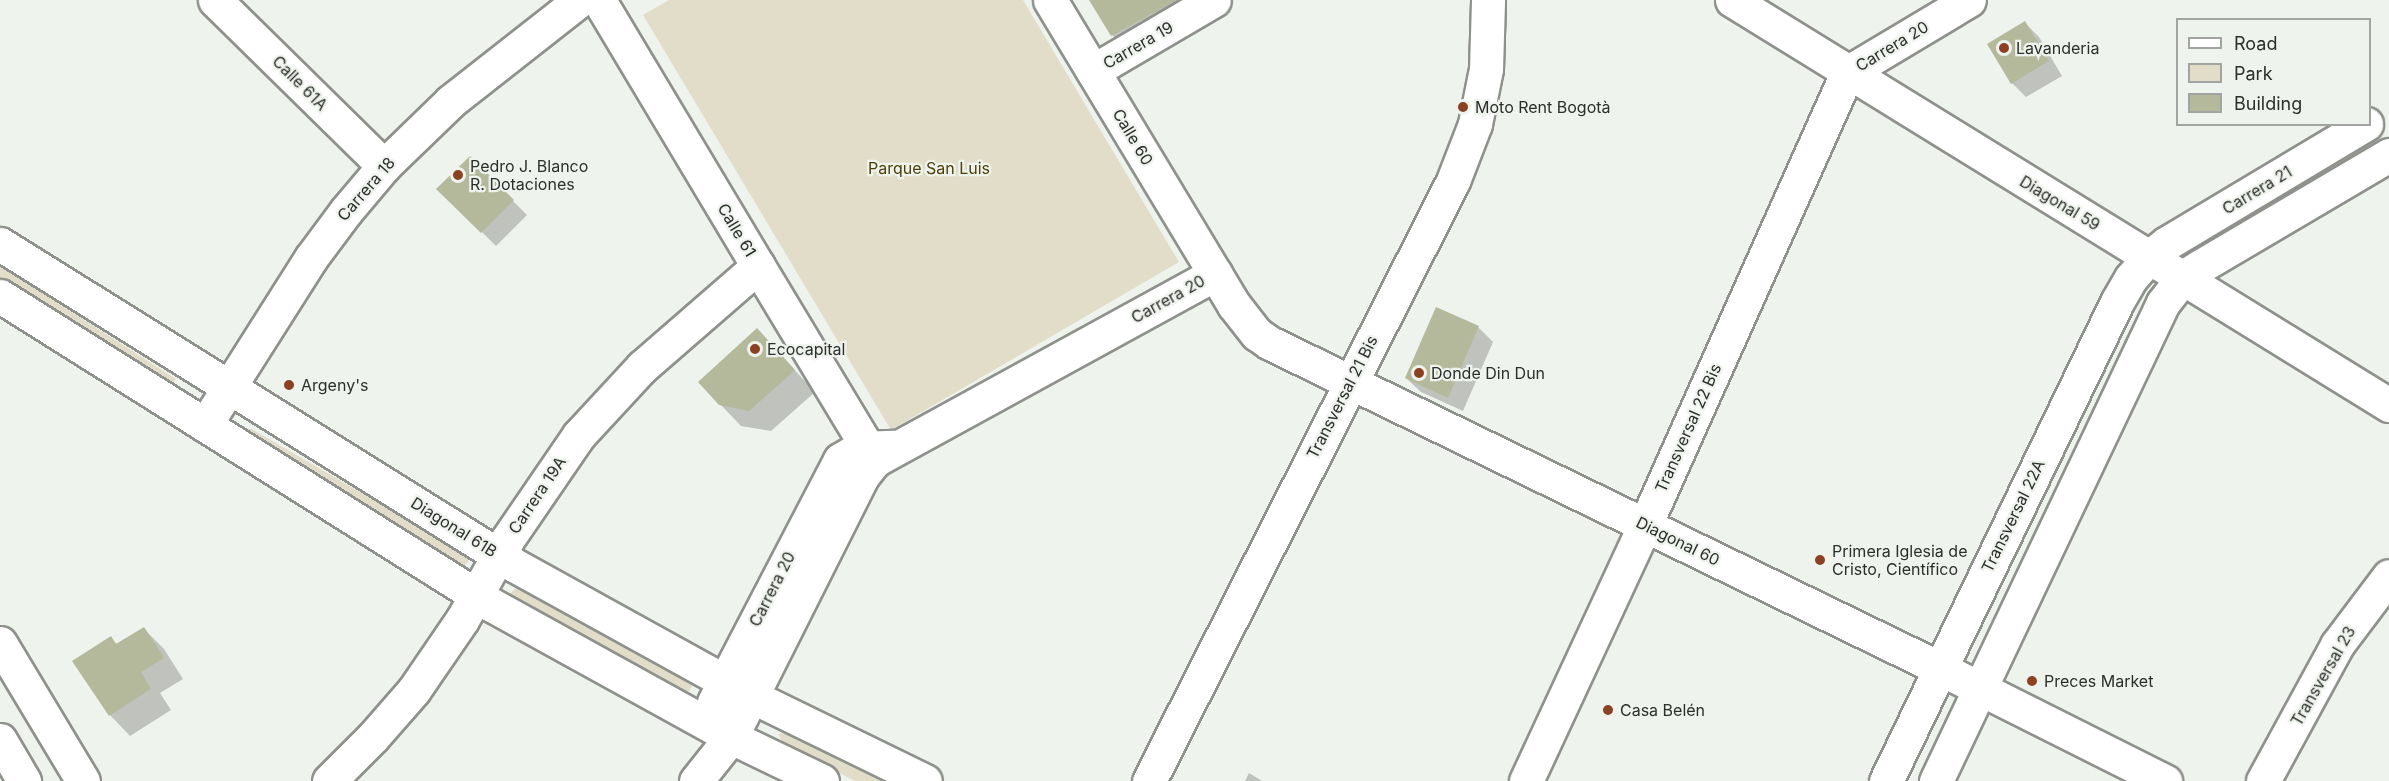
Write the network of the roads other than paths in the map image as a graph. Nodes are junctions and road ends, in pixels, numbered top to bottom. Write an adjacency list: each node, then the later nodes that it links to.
1 (215, 0): 15 (street, Calle 61A)
2 (580, 0): 15 (street, Carrera 18)
3 (599, 0): 18 (street, Calle 61)
4 (1050, 0): 9 (street, Calle 60)
5 (1214, 0): 9 (street, Carrera 19)
6 (1488, 0): 22 (street, Transversal 21 Bis)
7 (1732, 0): 10 (street, Diagonal 59)
8 (1969, 0): 10 (street, Carrera 20)
9 (1093, 71): 19 (street, Calle 60)
10 (1847, 73): 17 (street, Diagonal 59); 27 (street, Transversal 22 Bis)
11 (2389, 111): 12 (street, Carrera 21)
12 (2371, 121)
13 (2363, 126): 17 (street, Carrera 21)
14 (2389, 155): 20 (street)
15 (384, 166): 23 (street, Carrera 18)
16 (0, 244): 23 (street, Diagonal 61B)
17 (2149, 257): 20 (street, Diagonal 59); 32 (street, Transversal 22A)
18 (758, 266): 26 (street, Calle 61); 28 (street, Carrera 19A)
19 (1215, 274): 22 (street, Diagonal 60); 26 (street, Carrera 20)
20 (2183, 278): 24 (street, Diagonal 59); 34 (street)
21 (0, 296): 25 (street)
22 (1349, 382): 27 (street, Diagonal 60); 44 (street, Transversal 21 Bis)
23 (230, 387): 25 (street, Carrera 18); 28 (street, Diagonal 61B)
24 (2389, 405)
25 (205, 425): 30 (street)
26 (881, 452): 33 (street, Carrera 20); 35 (street, Carrera 20)
27 (1645, 525): 32 (street, Diagonal 60); 45 (street, Transversal 22 Bis)
28 (499, 555): 30 (street, Carrera 19A); 33 (street, Diagonal 61B)
29 (2389, 576): 49 (street, Transversal 23)
30 (476, 596): 36 (street); 40 (street, Carrera 19A)
31 (0, 643): 39 (street)
32 (1939, 668): 34 (street, Diagonal 60); 46 (street, Transversal 22A)
33 (725, 681): 35 (street, Diagonal 61B); 36 (street, Carrera 20)
34 (1981, 688): 47 (street); 48 (street, Diagonal 60)
35 (753, 697): 36 (street, Carrera 20); 43 (street, Diagonal 61B)
36 (718, 729): 41 (street, Carrera 20); 42 (street)
37 (0, 740): 38 (street)
38 (14, 777)
39 (83, 781)
40 (329, 781)
41 (695, 781)
42 (822, 781)
43 (925, 781)
44 (1149, 781)
45 (1526, 781)
46 (1886, 781)
47 (1936, 781)
48 (2165, 781)
49 (2263, 781)

